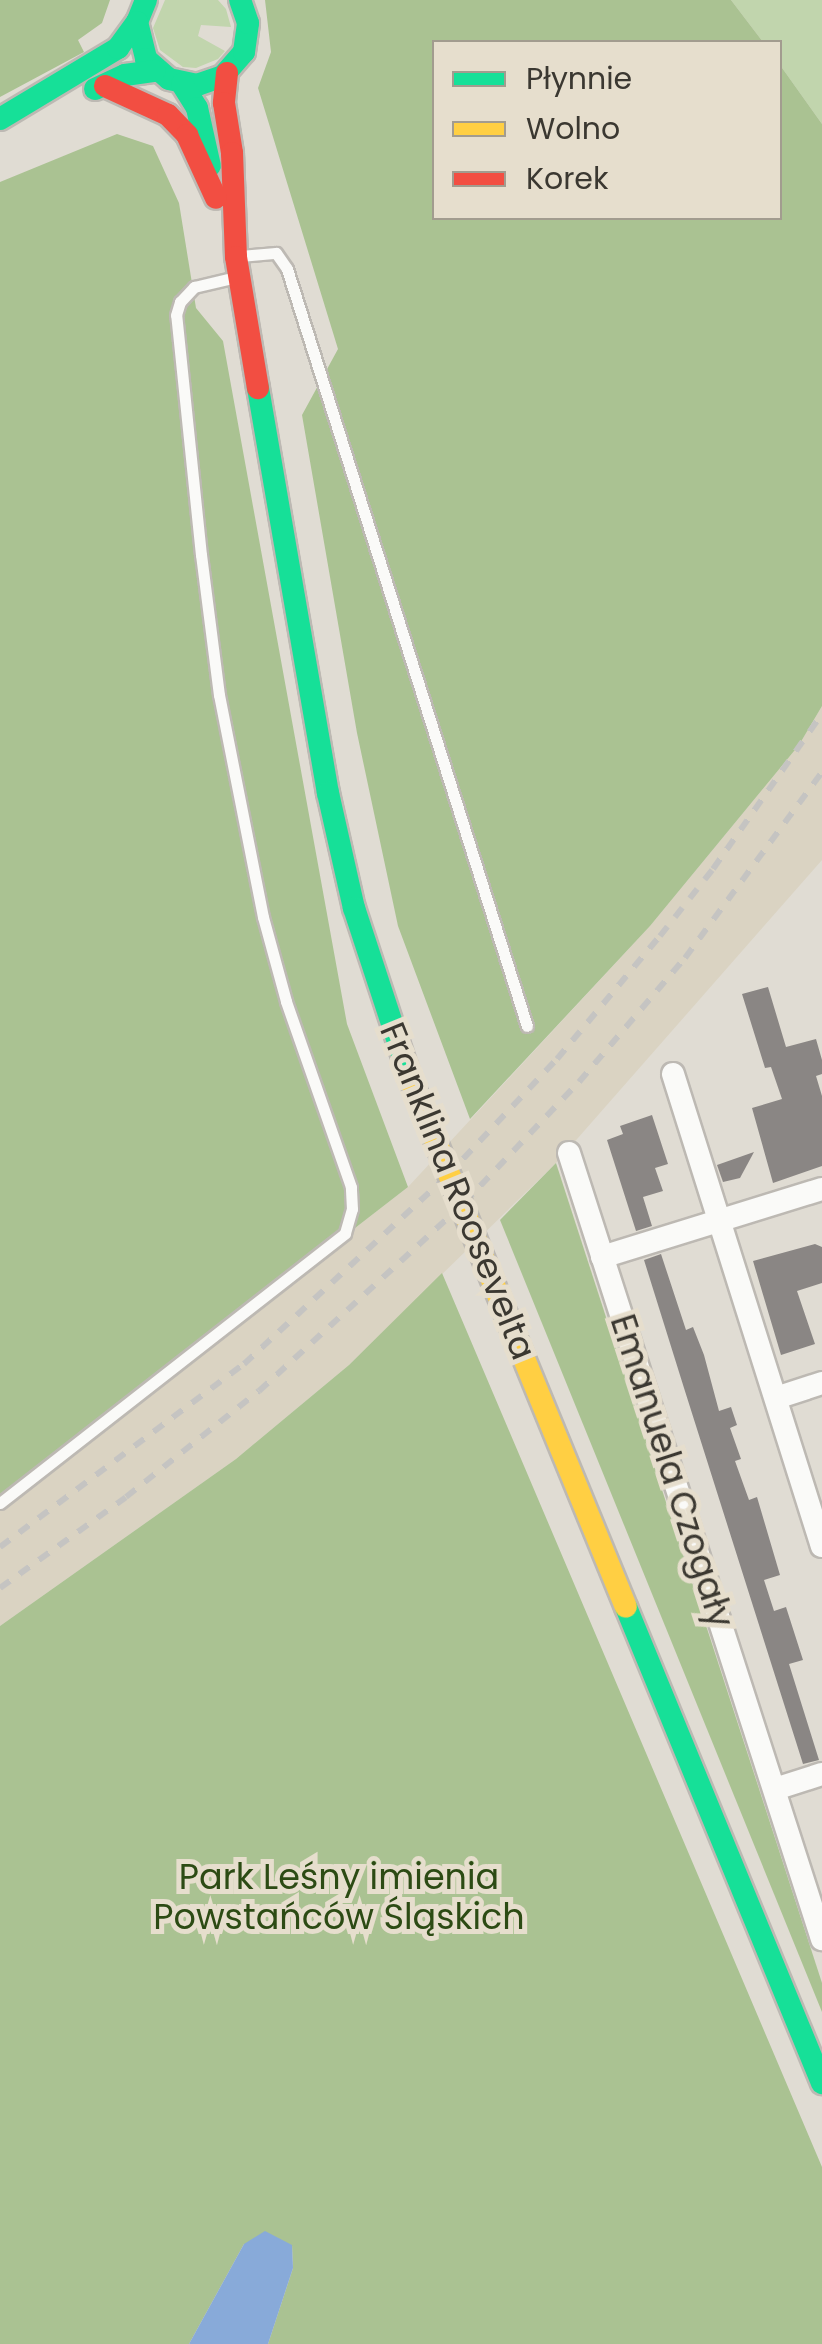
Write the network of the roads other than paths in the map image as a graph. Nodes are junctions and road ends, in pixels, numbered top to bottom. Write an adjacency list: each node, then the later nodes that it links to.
1 (240, 0): 4 (street)
2 (141, 11): 3 (street); 7 (street)
3 (155, 71): 5 (street); 6 (street)
4 (227, 73): 5 (street); 10 (street, Franklina Roosevelta)
5 (182, 84): 9 (street, Franklina Roosevelta)
6 (105, 86): 7 (street); 9 (street)
7 (28, 106): 8 (street)
8 (0, 119)
9 (216, 198): 10 (street, Franklina Roosevelta)
10 (237, 266): 11 (lane); 19 (lane); 24 (street, Franklina Roosevelta, bridge)
11 (527, 1026)
12 (674, 1074): 15 (street)
13 (569, 1153): 16 (street, Emanuela Czogały)
14 (822, 1190): 15 (street)
15 (720, 1222): 16 (street); 18 (street)
16 (602, 1257): 22 (street, Emanuela Czogały)
17 (822, 1384): 18 (street)
18 (776, 1398): 20 (street)
19 (0, 1503)
20 (822, 1546)
21 (822, 1774): 22 (street)
22 (775, 1789): 23 (street, Emanuela Czogały)
23 (822, 1939)
24 (822, 2083)

